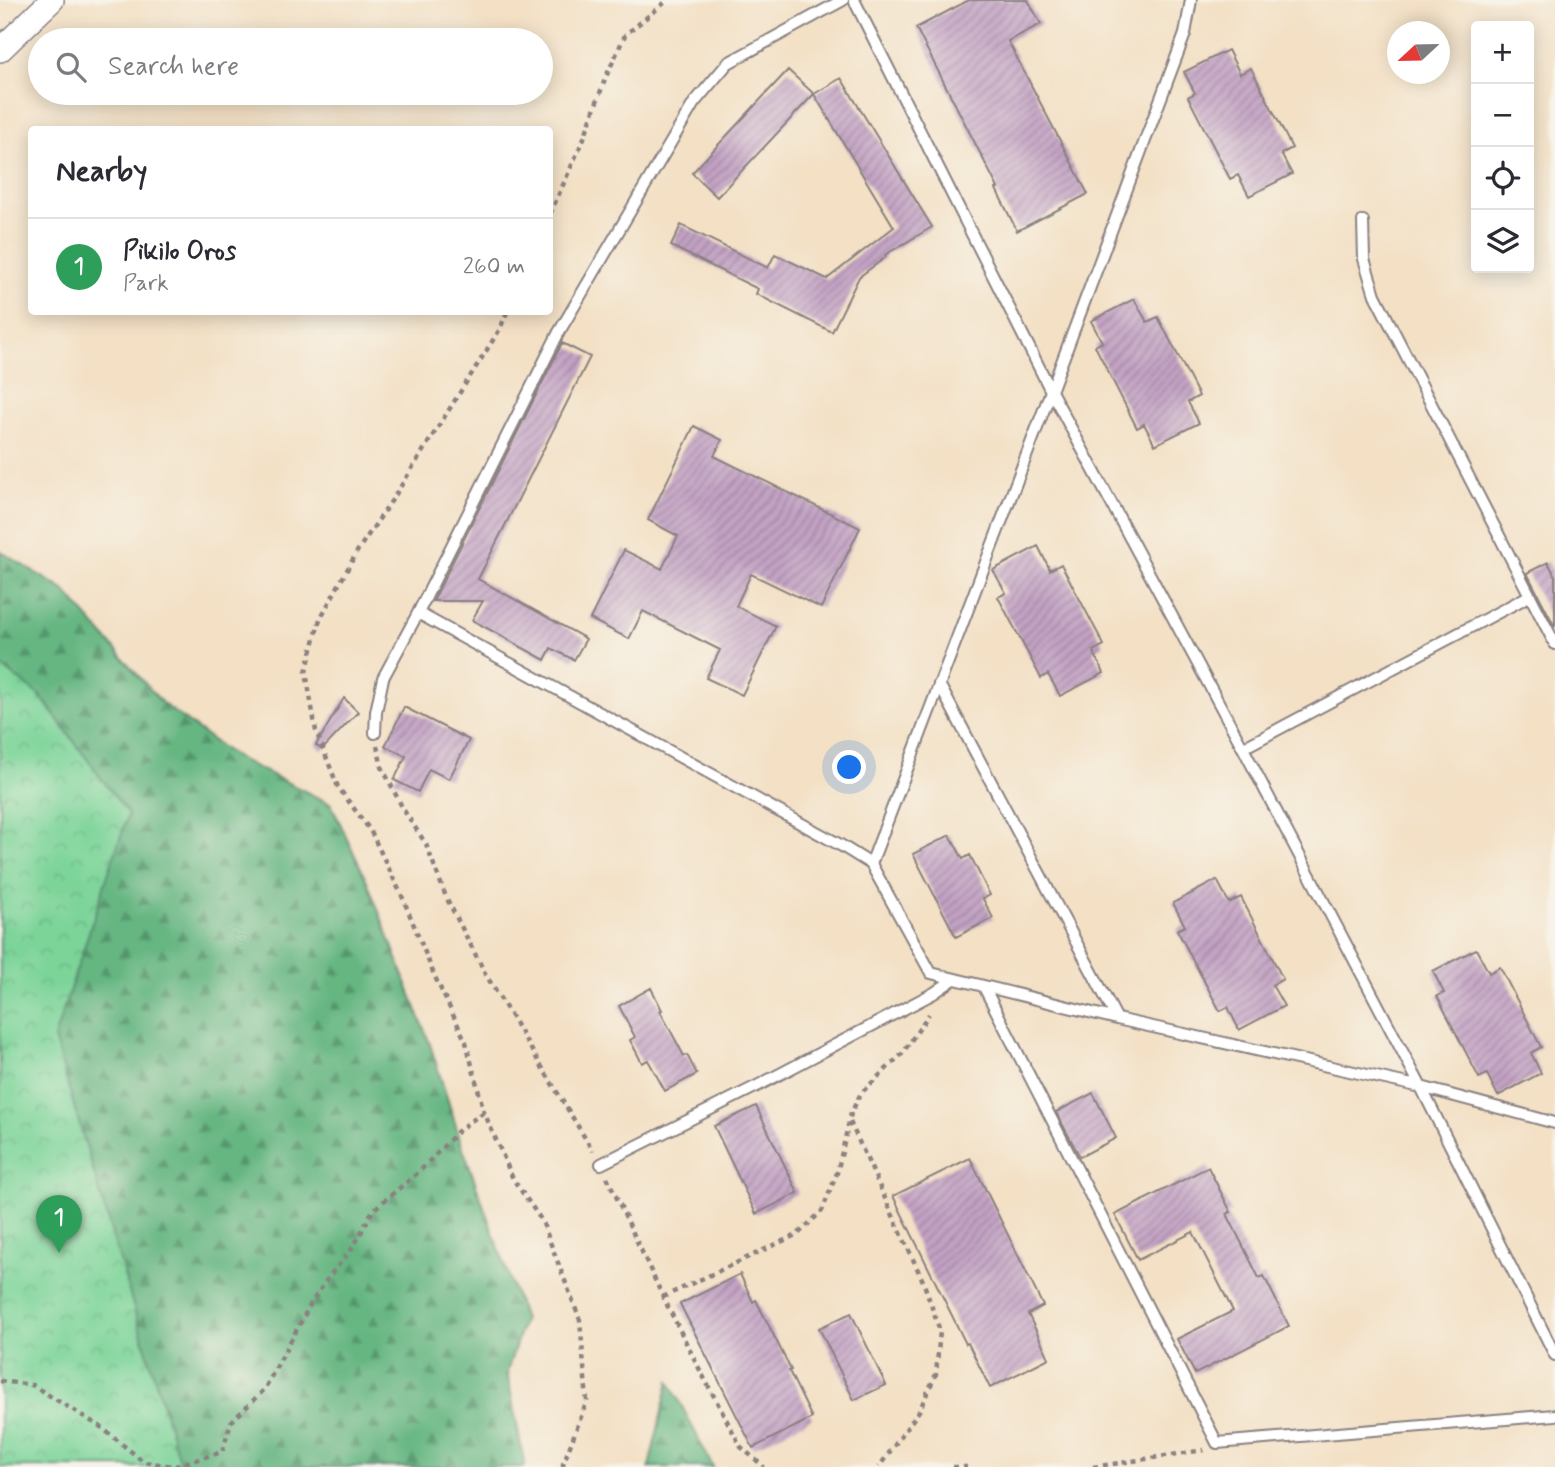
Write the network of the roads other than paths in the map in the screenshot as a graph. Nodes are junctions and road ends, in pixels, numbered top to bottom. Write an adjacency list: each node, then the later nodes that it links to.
1 (52, 0): 5 (street)
2 (843, 0): 9 (lane)
3 (853, 0): 7 (lane)
4 (1191, 0): 7 (lane)
5 (0, 50)
6 (1363, 221): 8 (lane)
7 (1051, 391): 11 (lane); 13 (lane)
8 (1529, 596): 10 (lane); 13 (lane)
9 (418, 613): 12 (lane); 14 (lane)
10 (1555, 644)
11 (939, 684): 14 (lane); 17 (lane)
12 (375, 733)
13 (1242, 748): 18 (lane)
14 (871, 864): 15 (lane)
15 (954, 979): 16 (lane); 20 (lane)
16 (984, 987): 17 (lane); 22 (lane)
17 (1117, 1019): 18 (lane)
18 (1421, 1087): 19 (lane); 21 (lane)
19 (1555, 1124)
20 (601, 1164)
21 (1555, 1355)
22 (1555, 1415)

